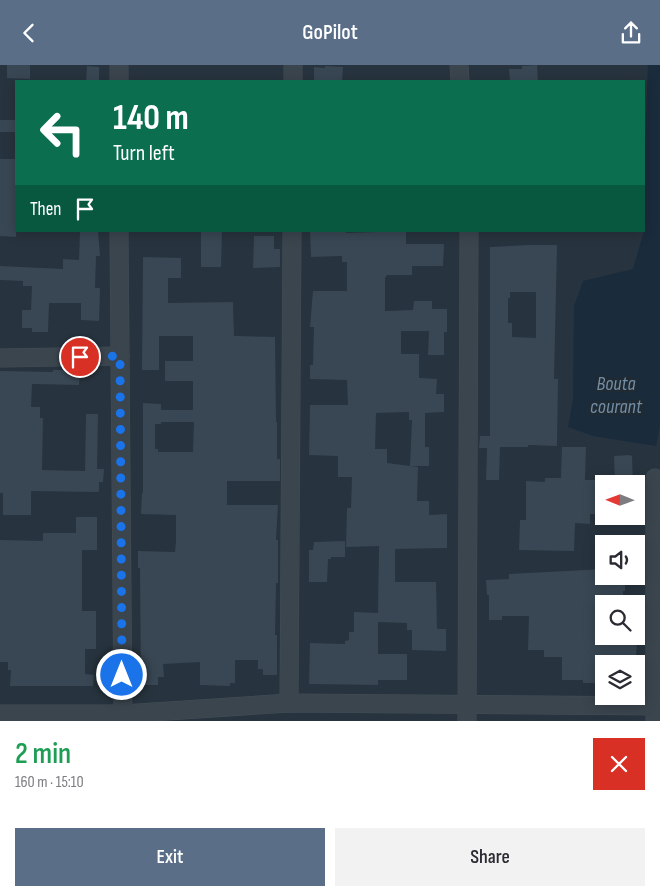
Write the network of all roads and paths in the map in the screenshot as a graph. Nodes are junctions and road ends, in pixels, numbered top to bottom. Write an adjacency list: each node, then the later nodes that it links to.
1 (118, 65): 4 (street)
2 (293, 65): 5 (street)
3 (459, 65): 6 (street)
4 (119, 80)
5 (292, 80)
6 (460, 80)
7 (119, 232): 10 (street)
8 (292, 232): 13 (street)
9 (469, 232): 15 (street)
10 (120, 356): 11 (street); 17 (street)
11 (0, 358)
12 (655, 477): 14 (street)
13 (289, 703): 15 (street); 17 (street)
14 (657, 711): 15 (street)
15 (467, 713)
16 (0, 714): 17 (street)
17 (123, 718)

